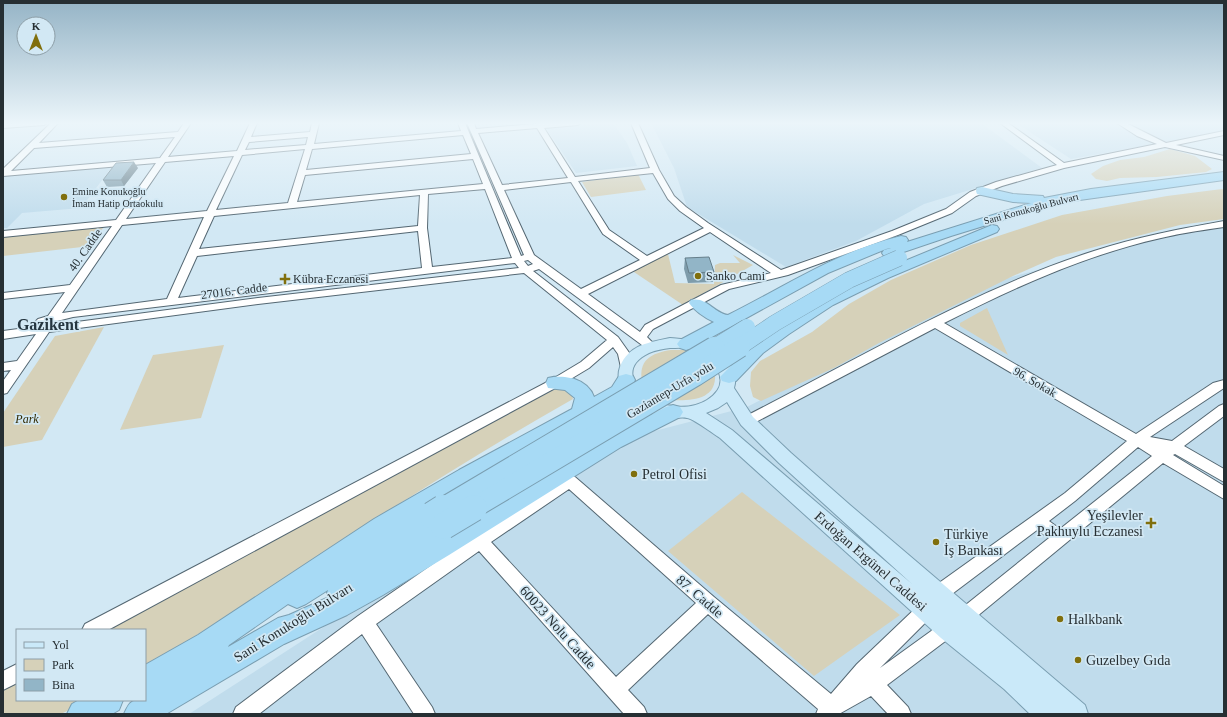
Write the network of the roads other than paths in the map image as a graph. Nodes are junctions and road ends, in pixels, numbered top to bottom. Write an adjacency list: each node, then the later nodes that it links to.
1 (21, 156): 17 (street)
2 (164, 156): 13 (street, 40. Cadde)
3 (195, 156): 13 (street)
4 (237, 156): 27 (street)
5 (306, 156): 16 (street)
6 (471, 156): 16 (street)
7 (476, 156): 21 (street)
8 (483, 156): 22 (street)
9 (558, 156): 19 (street)
10 (649, 156): 15 (street)
11 (1050, 156): 14 (street)
12 (1109, 156): 14 (street)
13 (162, 159): 17 (street); 29 (street, 40. Cadde)
14 (1063, 166): 24 (street)
15 (655, 170): 19 (street); 32 (street)
16 (301, 173): 26 (street)
17 (3, 174)
18 (1224, 176): 25 (highway, Sani Konukoğlu Bulvarı)
19 (573, 180): 22 (street); 38 (street)
20 (1224, 184): 28 (highway, Sani Konukoğlu Bulvarı)
21 (487, 186): 23 (street); 37 (street)
22 (500, 188): 36 (street)
23 (424, 192): 26 (street); 31 (street)
24 (978, 192): 25 (highway); 28 (highway); 42 (street)
25 (1065, 198): 28 (highway, Sani Konukoğlu Bulvarı)
26 (292, 206): 27 (street)
27 (210, 214): 29 (street); 34 (street)
28 (1004, 218): 35 (highway, Sani Konukoğlu Bulvarı); 48 (highway); 60 (highway)
29 (120, 222): 33 (street); 43 (street, 40. Cadde)
30 (1224, 224): 49 (street)
31 (422, 228): 34 (street); 41 (street)
32 (711, 228): 38 (street); 42 (street)
33 (3, 234)
34 (193, 253): 46 (street)
35 (894, 255): 71 (highway, Gaziantep-Urfa yolu, bridge)
36 (530, 257): 37 (street, 27016. Cadde); 39 (street)
37 (518, 260): 40 (street); 41 (street, 27016. Cadde)
38 (646, 260): 44 (street)
39 (540, 265): 40 (street, 27016. Cadde); 44 (street)
40 (526, 270): 50 (street, 27016. Cadde); 53 (street)
41 (427, 271): 46 (street, 27016. Cadde)
42 (780, 274): 47 (street)
43 (74, 288): 45 (street); 50 (street, 40. Cadde)
44 (580, 294): 55 (street)
45 (3, 296)
46 (171, 302): 50 (street, 27016. Cadde)
47 (692, 306): 48 (highway); 54 (highway); 55 (street)
48 (732, 320): 54 (highway)
49 (935, 323): 66 (street); 67 (street, 96. Sokak)
50 (48, 324): 51 (street, 27016. Cadde); 52 (street, 27016. Cadde); 56 (street, 40. Cadde)
51 (3, 326)
52 (3, 335)
53 (614, 340): 58 (street); 59 (street)
54 (692, 340): 55 (main road); 60 (main road)
55 (646, 342): 58 (main road)
56 (21, 364): 57 (street); 62 (street, 40. Cadde)
57 (3, 366)
58 (626, 374): 64 (main road); 65 (highway)
59 (555, 383): 65 (highway); 79 (street)
60 (728, 383): 64 (main road); 66 (main road)
61 (1224, 384): 67 (street)
62 (3, 390)
63 (1224, 408): 68 (street)
64 (682, 412): 76 (main road, Erdoğan Ergünel Caddesi); 80 (highway)
65 (579, 415): 81 (highway)
66 (747, 421): 76 (main road)
67 (1136, 440): 68 (street, 96. Sokak); 72 (street)
68 (1168, 450): 69 (street); 70 (street); 73 (street)
69 (1224, 476)
70 (1224, 493)
71 (438, 521): 80 (highway, Sani Konukoğlu Bulvarı); 81 (highway, Sani Konukoğlu Bulvarı)
72 (1037, 521): 73 (street); 76 (street)
73 (1061, 538): 78 (street)
74 (480, 541): 75 (street, 87. Cadde); 77 (street); 86 (street, 60023 Nolu Cadde)
75 (708, 602): 86 (street); 88 (street, 87. Cadde)
76 (932, 602): 78 (main road, Erdoğan Ergünel Caddesi); 88 (street)
77 (364, 622): 91 (street); 92 (street)
78 (957, 623): 85 (street); 95 (main road, Erdoğan Ergünel Caddesi); 96 (main road)
79 (93, 629)
80 (278, 633): 90 (highway, Sani Konukoğlu Bulvarı)
81 (208, 643): 83 (highway, Sani Konukoğlu Bulvarı)
82 (16, 674): 84 (street)
83 (146, 680)
84 (3, 681)
85 (873, 685): 88 (street); 94 (street)
86 (615, 690): 93 (street, 60023 Nolu Cadde)
87 (107, 701): 89 (highway)
88 (829, 711)
89 (82, 714)
90 (139, 714)
91 (243, 714)
92 (425, 714)
93 (637, 714)
94 (901, 714)
95 (1048, 714)
96 (1076, 714)

